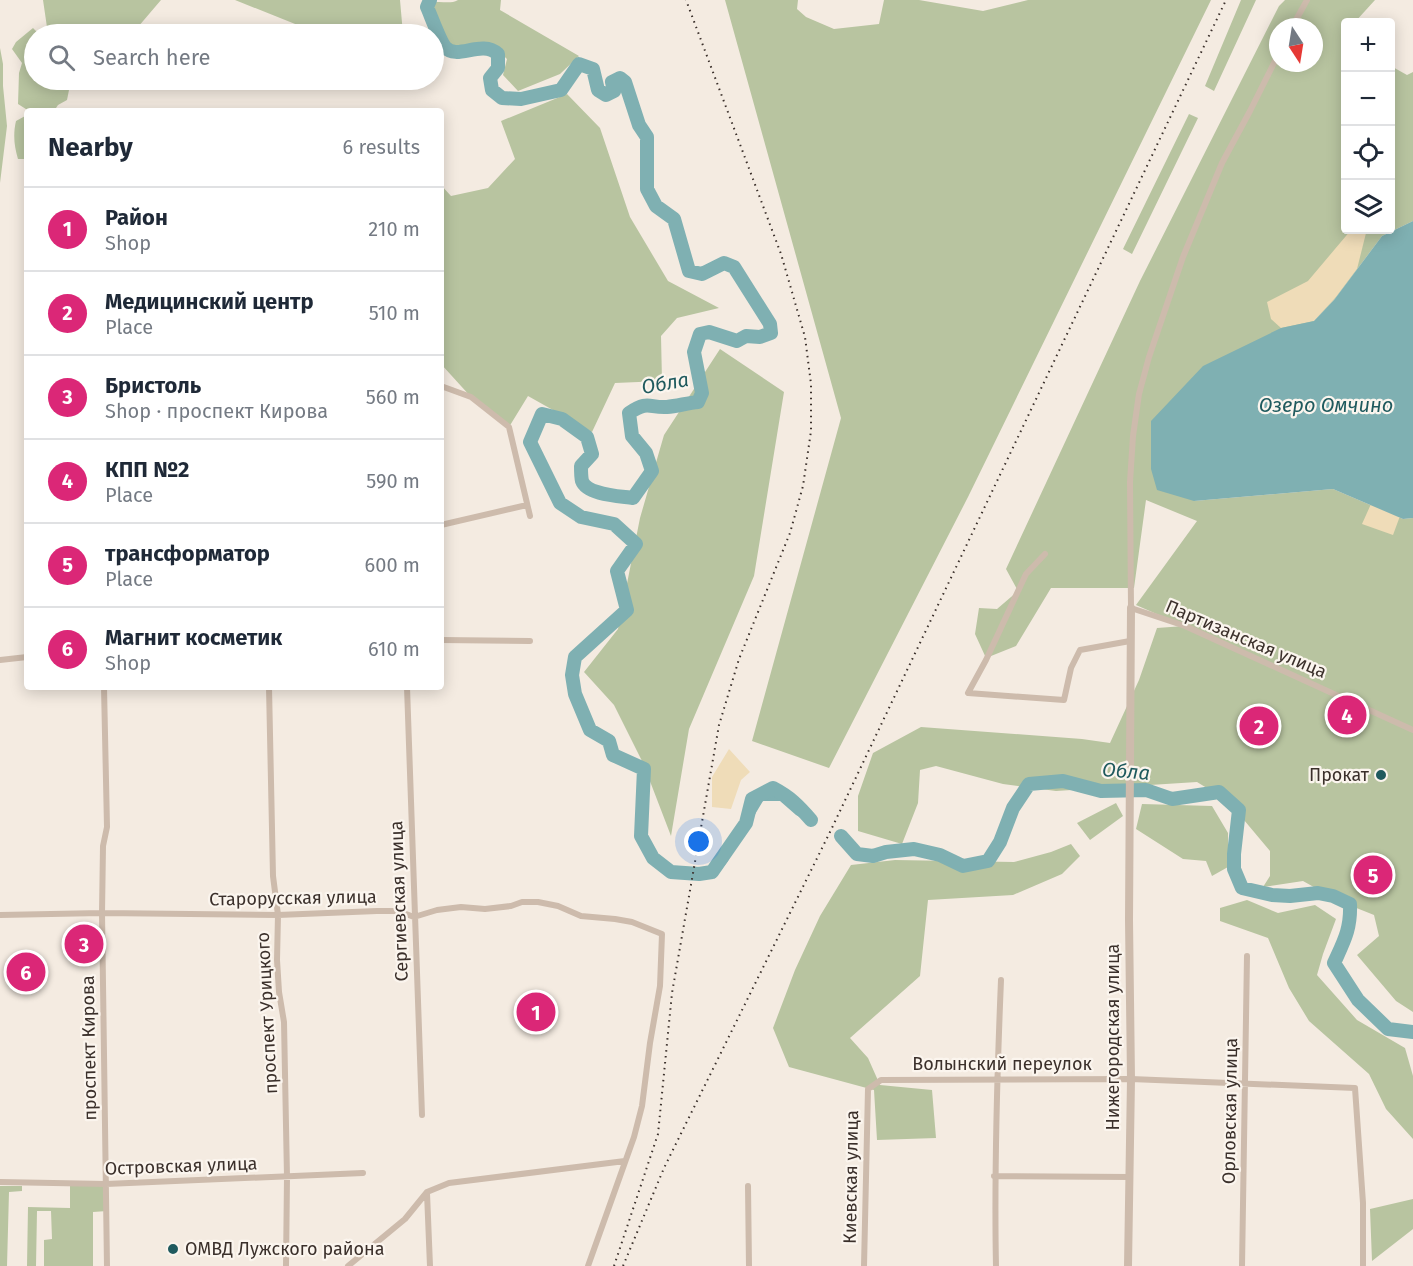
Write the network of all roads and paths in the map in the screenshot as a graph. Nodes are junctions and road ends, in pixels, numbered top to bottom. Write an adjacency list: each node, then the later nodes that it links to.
1 (1307, 0): 2 (street)
2 (1297, 18)
3 (1270, 72): 9 (street)
4 (444, 387): 5 (street)
5 (527, 505): 6 (street); 7 (street)
6 (530, 516)
7 (444, 524)
8 (1046, 554): 12 (street)
9 (1131, 608): 12 (street); 18 (street, Партизанская улица)
10 (444, 640): 11 (street)
11 (530, 641)
12 (1130, 641): 25 (street, Нижегородская улица)
13 (24, 657): 14 (street)
14 (0, 660)
15 (104, 690): 19 (street, проспект Кирова)
16 (269, 690): 21 (street, проспект Урицкого)
17 (406, 690): 22 (street, Сергиевская улица)
18 (1413, 730)
19 (102, 913): 20 (street, Старорусская улица); 21 (street, Старорусская улица); 36 (street, проспект Кирова)
20 (0, 915)
21 (278, 915): 22 (street, Старорусская улица); 34 (street, проспект Урицкого)
22 (414, 917): 29 (street, Сергиевская улица); 30 (street, Старорусская улица)
23 (1247, 956): 27 (street, Орловская улица)
24 (1001, 980): 26 (street)
25 (1131, 1079): 26 (street, Волынский переулок); 27 (street, Волынский переулок); 33 (street, Нижегородская улица)
26 (996, 1080): 28 (street, Волынский переулок); 32 (street)
27 (1245, 1083): 48 (street, Орловская улица); 49 (street, Волынский переулок)
28 (868, 1089): 45 (street, Киевская улица)
29 (422, 1115)
30 (624, 1161): 38 (street); 43 (street)
31 (363, 1173): 34 (street, Островская улица)
32 (994, 1176): 33 (street); 46 (street)
33 (1130, 1176): 47 (street, Нижегородская улица)
34 (288, 1177): 36 (street, Островская улица); 40 (street, проспект Урицкого)
35 (0, 1182): 36 (street, Островская улица)
36 (106, 1184): 39 (street, проспект Кирова)
37 (748, 1186): 44 (street)
38 (427, 1192): 41 (street); 42 (street)
39 (107, 1266)
40 (286, 1266)
41 (348, 1266)
42 (430, 1266)
43 (588, 1266)
44 (749, 1266)
45 (864, 1266)
46 (996, 1266)
47 (1128, 1266)
48 (1242, 1266)
49 (1363, 1266)

